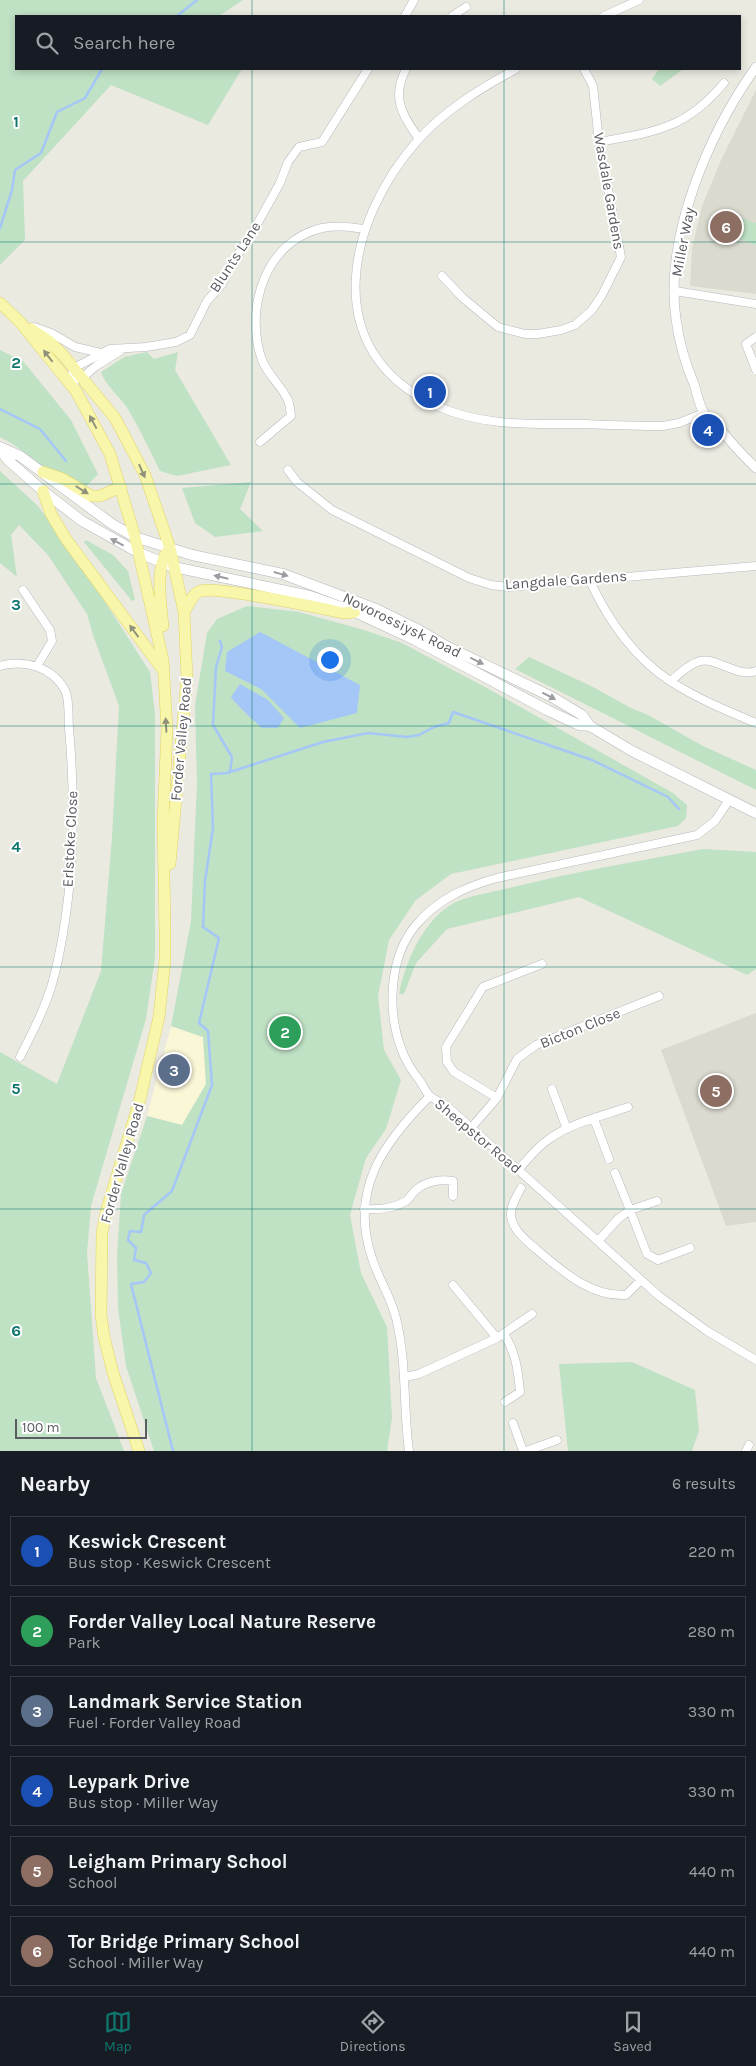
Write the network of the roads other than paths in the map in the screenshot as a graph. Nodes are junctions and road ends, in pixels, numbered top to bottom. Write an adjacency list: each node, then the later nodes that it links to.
1 (414, 0): 5 (street)
2 (639, 0): 3 (street)
3 (624, 3): 7 (street)
4 (466, 6): 6 (street)
5 (406, 15)
6 (453, 15)
7 (606, 15)
8 (756, 67): 18 (street, Miller Way)
9 (367, 70): 23 (street, Blunts Lane)
10 (405, 70): 14 (street)
11 (514, 70): 14 (street)
12 (585, 70): 15 (street, Wasdale Gardens)
13 (724, 83): 15 (street)
14 (419, 139): 16 (street)
15 (599, 142): 17 (street, Wasdale Gardens)
16 (364, 229): 29 (street); 30 (street)
17 (442, 276)
18 (675, 291): 19 (street); 29 (street, Miller Way)
19 (756, 304)
20 (3, 306): 21 (main road)
21 (20, 322): 24 (street); 25 (main road, Forder Valley Road); 28 (main road, Forder Valley Road, one-way to 21)
22 (756, 337): 26 (street)
23 (125, 348): 24 (street, Blunts Lane); 27 (street)
24 (101, 353): 25 (street, Blunts Lane)
25 (74, 368): 27 (main road, Forder Valley Road); 28 (street)
26 (756, 370)
27 (82, 378): 38 (main road, Forder Valley Road, one-way to 38)
28 (76, 391): 35 (main road, Forder Valley Road, one-way to 28)
29 (704, 414): 32 (street, Miller Way)
30 (260, 442)
31 (0, 449): 34 (main road); 36 (main road)
32 (756, 468)
33 (288, 470): 43 (street, Langdale Gardens)
34 (43, 472): 35 (main road, one-way to 35); 37 (main road)
35 (120, 487): 37 (main road, Forder Valley Road)
36 (43, 491): 39 (main road, one-way to 36); 47 (main road, one-way to 36)
37 (136, 536): 38 (main road, Novorossiysk Road); 39 (main road, Forder Valley Road)
38 (170, 548): 40 (main road); 42 (main road, Forder Valley Road); 53 (main road, Novorossiysk Road, one-way to 53)
39 (139, 553): 40 (main road, Novorossiysk Road); 47 (main road, Forder Valley Road)
40 (162, 562): 42 (main road, Novorossiysk Road); 47 (main road)
41 (756, 566): 43 (street, Langdale Gardens)
42 (174, 567): 45 (main road, Forder Valley Road); 46 (main road, Novorossiysk Road, one-way to 42)
43 (590, 581): 51 (street)
44 (23, 590): 49 (street)
45 (184, 612): 46 (main road); 56 (main road, Forder Valley Road)
46 (355, 612): 53 (main road, Novorossiysk Road)
47 (163, 665): 56 (main road, Forder Valley Road, one-way to 47)
48 (0, 666): 49 (street, Erlstoke Close)
49 (37, 666): 59 (street, Erlstoke Close)
50 (756, 671): 51 (street)
51 (671, 681): 52 (street)
52 (756, 723)
53 (590, 726): 54 (main road, Novorossiysk Road)
54 (729, 800): 55 (main road, Novorossiysk Road); 61 (street, Sheepstor Road)
55 (756, 813)
56 (165, 931): 86 (main road, Forder Valley Road)
57 (542, 964): 62 (street)
58 (659, 996): 62 (street, Bicton Close)
59 (20, 1057)
60 (552, 1089): 66 (street)
61 (430, 1096): 65 (street, Sheepstor Road); 73 (street)
62 (497, 1098): 65 (street, Bicton Close)
63 (628, 1107): 64 (street)
64 (594, 1119): 66 (street); 67 (street)
65 (471, 1128): 68 (street, Sheepstor Road)
66 (567, 1128): 68 (street)
67 (609, 1159)
68 (518, 1169): 75 (street, Sheepstor Road)
69 (615, 1173): 74 (street)
70 (521, 1188): 77 (street)
71 (454, 1196): 73 (street)
72 (657, 1201): 74 (street)
73 (364, 1209): 82 (street)
74 (630, 1210): 75 (street); 76 (street)
75 (598, 1240): 77 (street, Sheepstor Road)
76 (690, 1248)
77 (641, 1280): 81 (street, Sheepstor Road)
78 (453, 1284): 80 (street)
79 (532, 1314): 80 (street)
80 (500, 1336): 82 (street); 83 (street)
81 (756, 1360)
82 (405, 1377): 87 (street)
83 (506, 1402)
84 (513, 1423): 88 (street)
85 (557, 1440): 88 (street)
86 (139, 1451)
87 (410, 1451)
88 (525, 1451)

